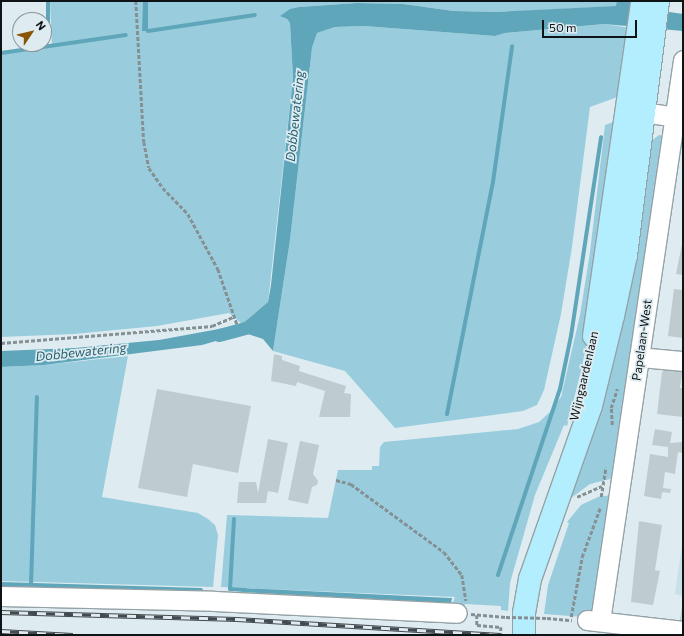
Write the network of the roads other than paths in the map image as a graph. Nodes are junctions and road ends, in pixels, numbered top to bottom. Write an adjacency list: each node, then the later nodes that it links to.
1 (649, 4): 3 (main road)
2 (683, 60): 4 (street, Papelaan-West)
3 (635, 111): 4 (street); 9 (main road, Wijngaardenlaan); 11 (main road, Wijngaardenlaan)
4 (679, 117): 5 (street, Papelaan-West)
5 (639, 357): 6 (street); 10 (street, Papelaan-West)
6 (683, 361)
7 (1, 596): 8 (street)
8 (462, 606)
9 (509, 626)
10 (683, 631)
11 (524, 635)

